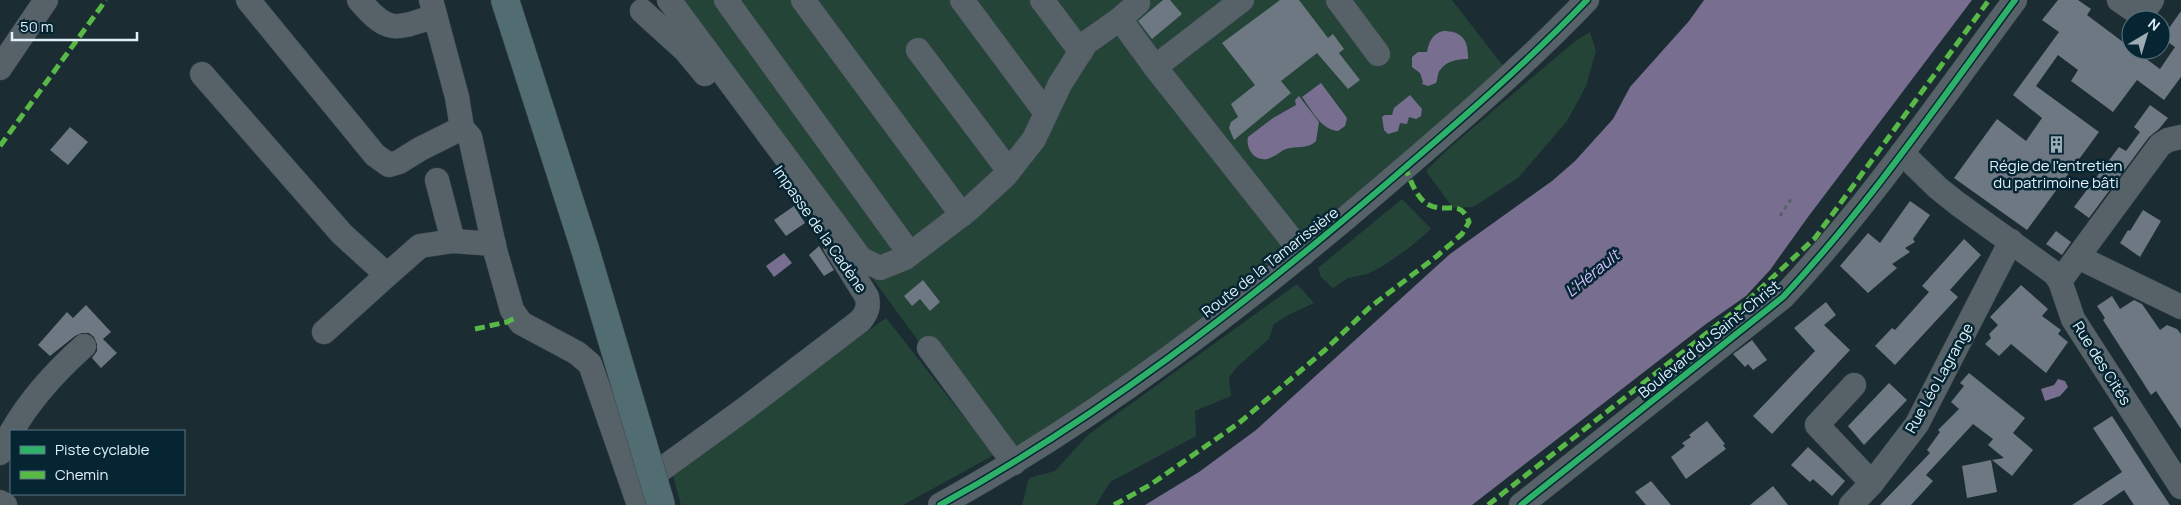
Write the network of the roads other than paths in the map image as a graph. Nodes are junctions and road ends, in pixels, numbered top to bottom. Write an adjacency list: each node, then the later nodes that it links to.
1 (46, 0): 24 (street)
2 (248, 0): 27 (street)
3 (359, 0): 17 (street)
4 (669, 0): 36 (street)
5 (726, 0): 36 (street)
6 (803, 0): 32 (street)
7 (962, 0): 26 (street)
8 (1042, 0): 21 (street)
9 (1242, 0): 23 (street)
10 (1338, 0): 22 (street)
11 (1586, 0): 37 (street, Route de la Tamarissière)
12 (2015, 0): 29 (street, Boulevard du Saint-Christ)
13 (2119, 0): 14 (street)
14 (2152, 0)
15 (1139, 1): 19 (street)
16 (508, 6): 55 (highway, bridge)
17 (433, 8): 27 (street)
18 (642, 11): 54 (street, Impasse de la Cadène)
19 (1120, 19): 21 (street); 23 (street)
20 (918, 50): 30 (street)
21 (1081, 52): 26 (street)
22 (1378, 54)
23 (1155, 67): 37 (street)
24 (0, 68)
25 (202, 74): 39 (street)
26 (1046, 114): 30 (street)
27 (462, 128): 35 (street)
28 (2181, 137): 38 (street)
29 (1902, 153): 34 (street, Rue des Cités); 57 (street, Boulevard du Saint-Christ)
30 (1009, 171): 32 (street)
31 (437, 180): 33 (street)
32 (962, 215): 36 (street)
33 (453, 241): 35 (street); 39 (street)
34 (2011, 241): 40 (street, Rue des Cités); 50 (street, Rue Léo Lagrange)
35 (494, 244): 54 (street)
36 (910, 254)
37 (1303, 254): 49 (street, Route de la Tamarissière)
38 (2078, 256): 40 (street); 41 (street)
39 (387, 275): 42 (street)
40 (2060, 281): 51 (street, Rue des Cités)
41 (2181, 307)
42 (324, 332)
43 (84, 346): 46 (street)
44 (929, 348): 49 (street)
45 (1854, 385): 50 (street)
46 (13, 430)
47 (10, 436): 48 (street)
48 (0, 453)
49 (1014, 463): 56 (street, Route de la Tamarissière)
50 (1872, 483): 58 (street, Rue Léo Lagrange)
51 (2181, 487)
52 (0, 502): 53 (street)
53 (5, 505)
54 (640, 505)
55 (661, 505)
56 (940, 505)
57 (1521, 505)
58 (1851, 505)

